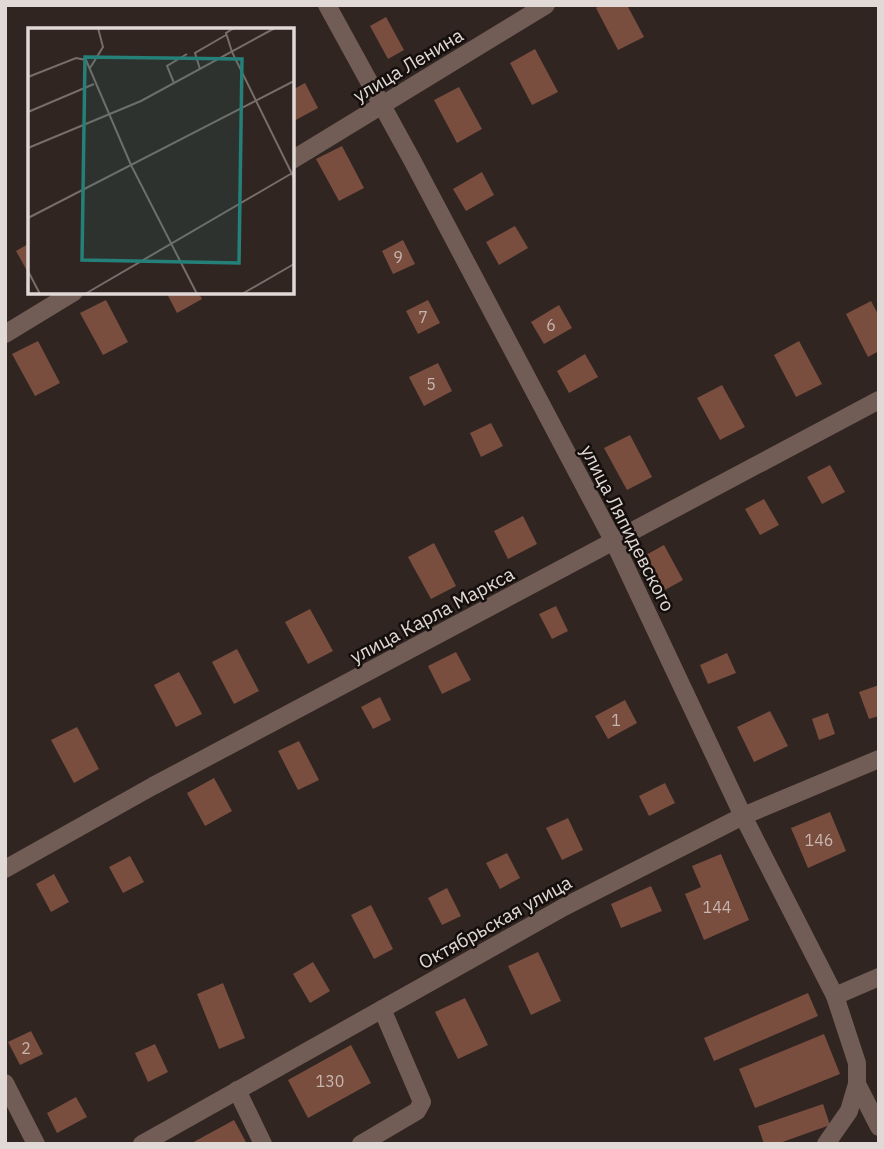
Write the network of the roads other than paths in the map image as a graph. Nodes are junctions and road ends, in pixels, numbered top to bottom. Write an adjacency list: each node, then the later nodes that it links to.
1 (327, 5): 3 (street, улица Ляпидевского)
2 (546, 5): 3 (street, улица Ленина)
3 (382, 106): 4 (street, улица Ленина); 8 (street, улица Ляпидевского)
4 (294, 159)
5 (71, 294): 6 (street)
6 (5, 334)
7 (879, 400): 8 (street, улица Карла Маркса)
8 (614, 542): 10 (street, улица Ляпидевского); 11 (street, улица Карла Маркса)
9 (879, 759): 10 (street, Октябрьская улица)
10 (743, 816): 13 (street, улица Ляпидевского); 14 (street, Октябрьская улица)
11 (5, 869)
12 (879, 977): 13 (street)
13 (835, 996): 16 (street, улица Ляпидевского)
14 (382, 1009): 17 (street, Октябрьская улица); 22 (street)
15 (5, 1083): 19 (street)
16 (857, 1084): 18 (street); 23 (street)
17 (237, 1090): 20 (street, Октябрьская улица); 21 (street)
18 (879, 1127)
19 (36, 1144)
20 (142, 1144)
21 (262, 1144)
22 (361, 1144)
23 (826, 1144)

